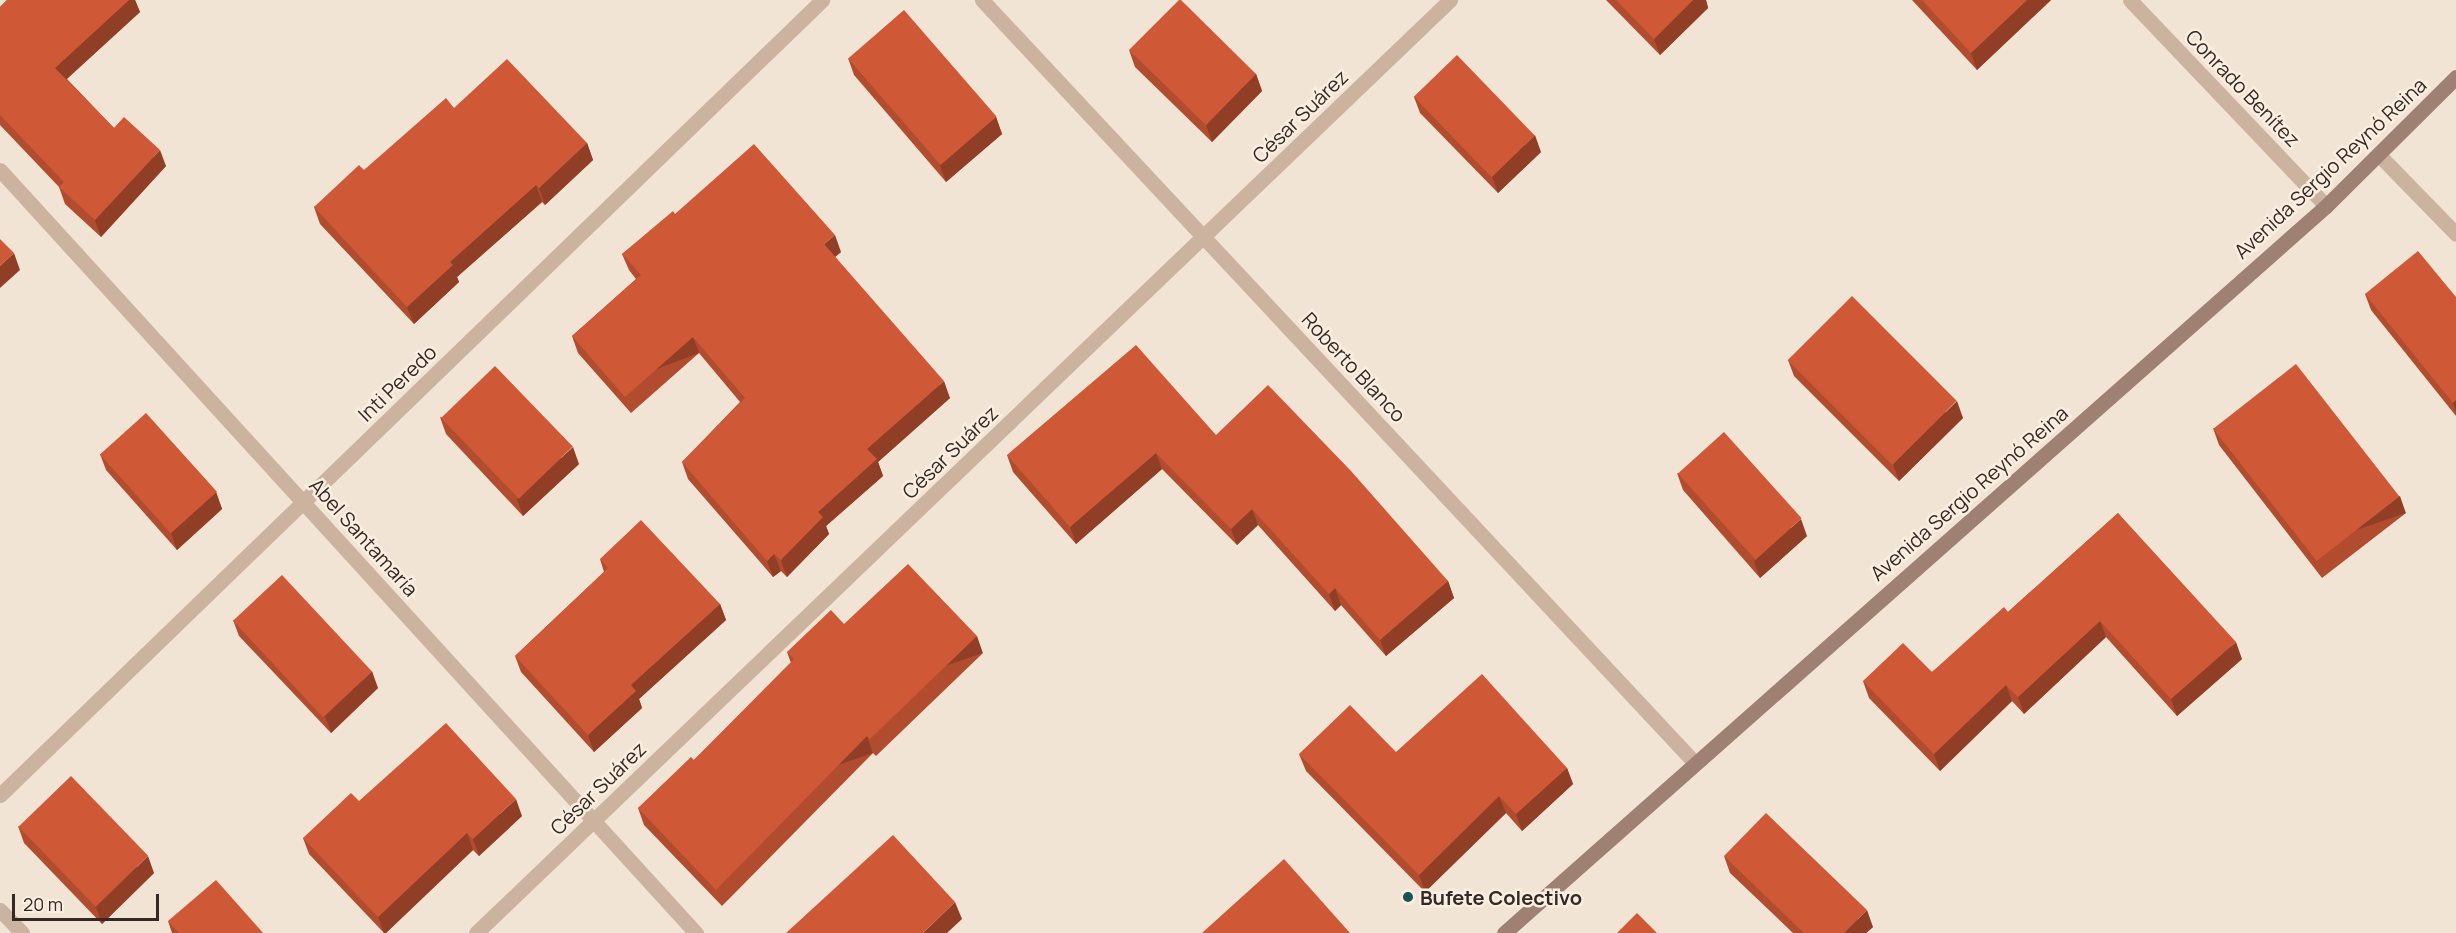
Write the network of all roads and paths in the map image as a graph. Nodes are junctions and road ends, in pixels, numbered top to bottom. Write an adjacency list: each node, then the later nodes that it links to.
1 (822, 0): 11 (street, Inti Peredo)
2 (982, 0): 10 (street, Roberto Blanco)
3 (1450, 0): 10 (street, César Suárez)
4 (2130, 0): 8 (street, Conrado Benítez)
5 (2456, 77): 6 (main road, Avenida Sergio Reynó Reina)
6 (2379, 155): 8 (main road, Avenida Sergio Reynó Reina); 9 (street)
7 (0, 170): 11 (street, Abel Santamaría)
8 (2326, 206): 12 (main road, Avenida Sergio Reynó Reina)
9 (2456, 234)
10 (1205, 238): 12 (street, Roberto Blanco); 14 (street, César Suárez)
11 (303, 502): 13 (street, Inti Peredo); 14 (street, Abel Santamaría)
12 (1695, 763): 16 (main road, Avenida Sergio Reynó Reina)
13 (0, 795)
14 (594, 821): 18 (street, César Suárez); 19 (street, Abel Santamaría)
15 (0, 910): 17 (street)
16 (1511, 931)
17 (22, 933)
18 (476, 933)
19 (696, 933)

